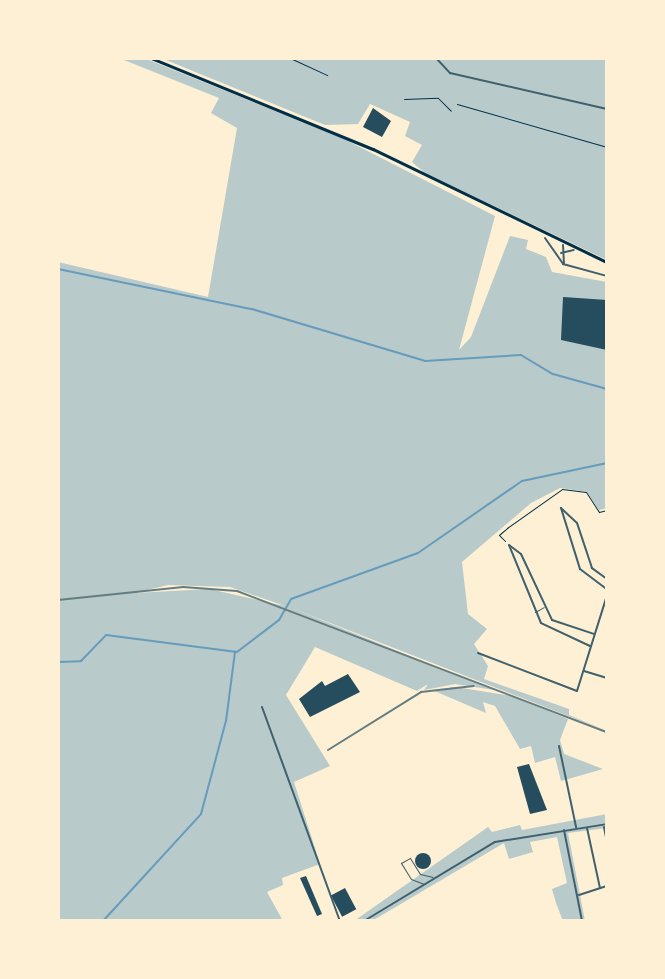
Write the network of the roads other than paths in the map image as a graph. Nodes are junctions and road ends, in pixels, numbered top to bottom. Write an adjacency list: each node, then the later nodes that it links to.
1 (151, 58): 4 (main road)
2 (436, 58): 3 (street)
3 (607, 108)
4 (545, 238): 5 (main road); 7 (street)
5 (563, 245): 6 (main road); 7 (street)
6 (574, 250): 7 (street); 8 (main road)
7 (559, 254): 9 (street)
8 (607, 262)
9 (607, 276)
10 (581, 537): 11 (lane); 11 (street); 12 (street)
11 (571, 540): 13 (street)
12 (607, 579)
13 (607, 589)
14 (607, 595): 17 (street)
15 (544, 607): 16 (lane); 16 (street); 17 (street)
16 (535, 612): 18 (street)
17 (594, 635): 18 (street)
18 (590, 646): 20 (street)
19 (478, 653): 20 (street)
20 (583, 670): 21 (street)
21 (607, 678)
22 (262, 707): 34 (street)
23 (559, 746): 26 (street)
24 (605, 824): 25 (street); 28 (street)
25 (587, 827): 26 (street); 32 (street)
26 (576, 828): 27 (street)
27 (564, 830): 29 (street); 33 (street)
28 (607, 843)
29 (435, 877): 30 (street); 30 (lane)
30 (425, 884): 35 (street)
31 (607, 886): 32 (street)
32 (600, 888): 33 (street)
33 (578, 895): 36 (street)
34 (340, 921)
35 (364, 921)
36 (582, 921)

